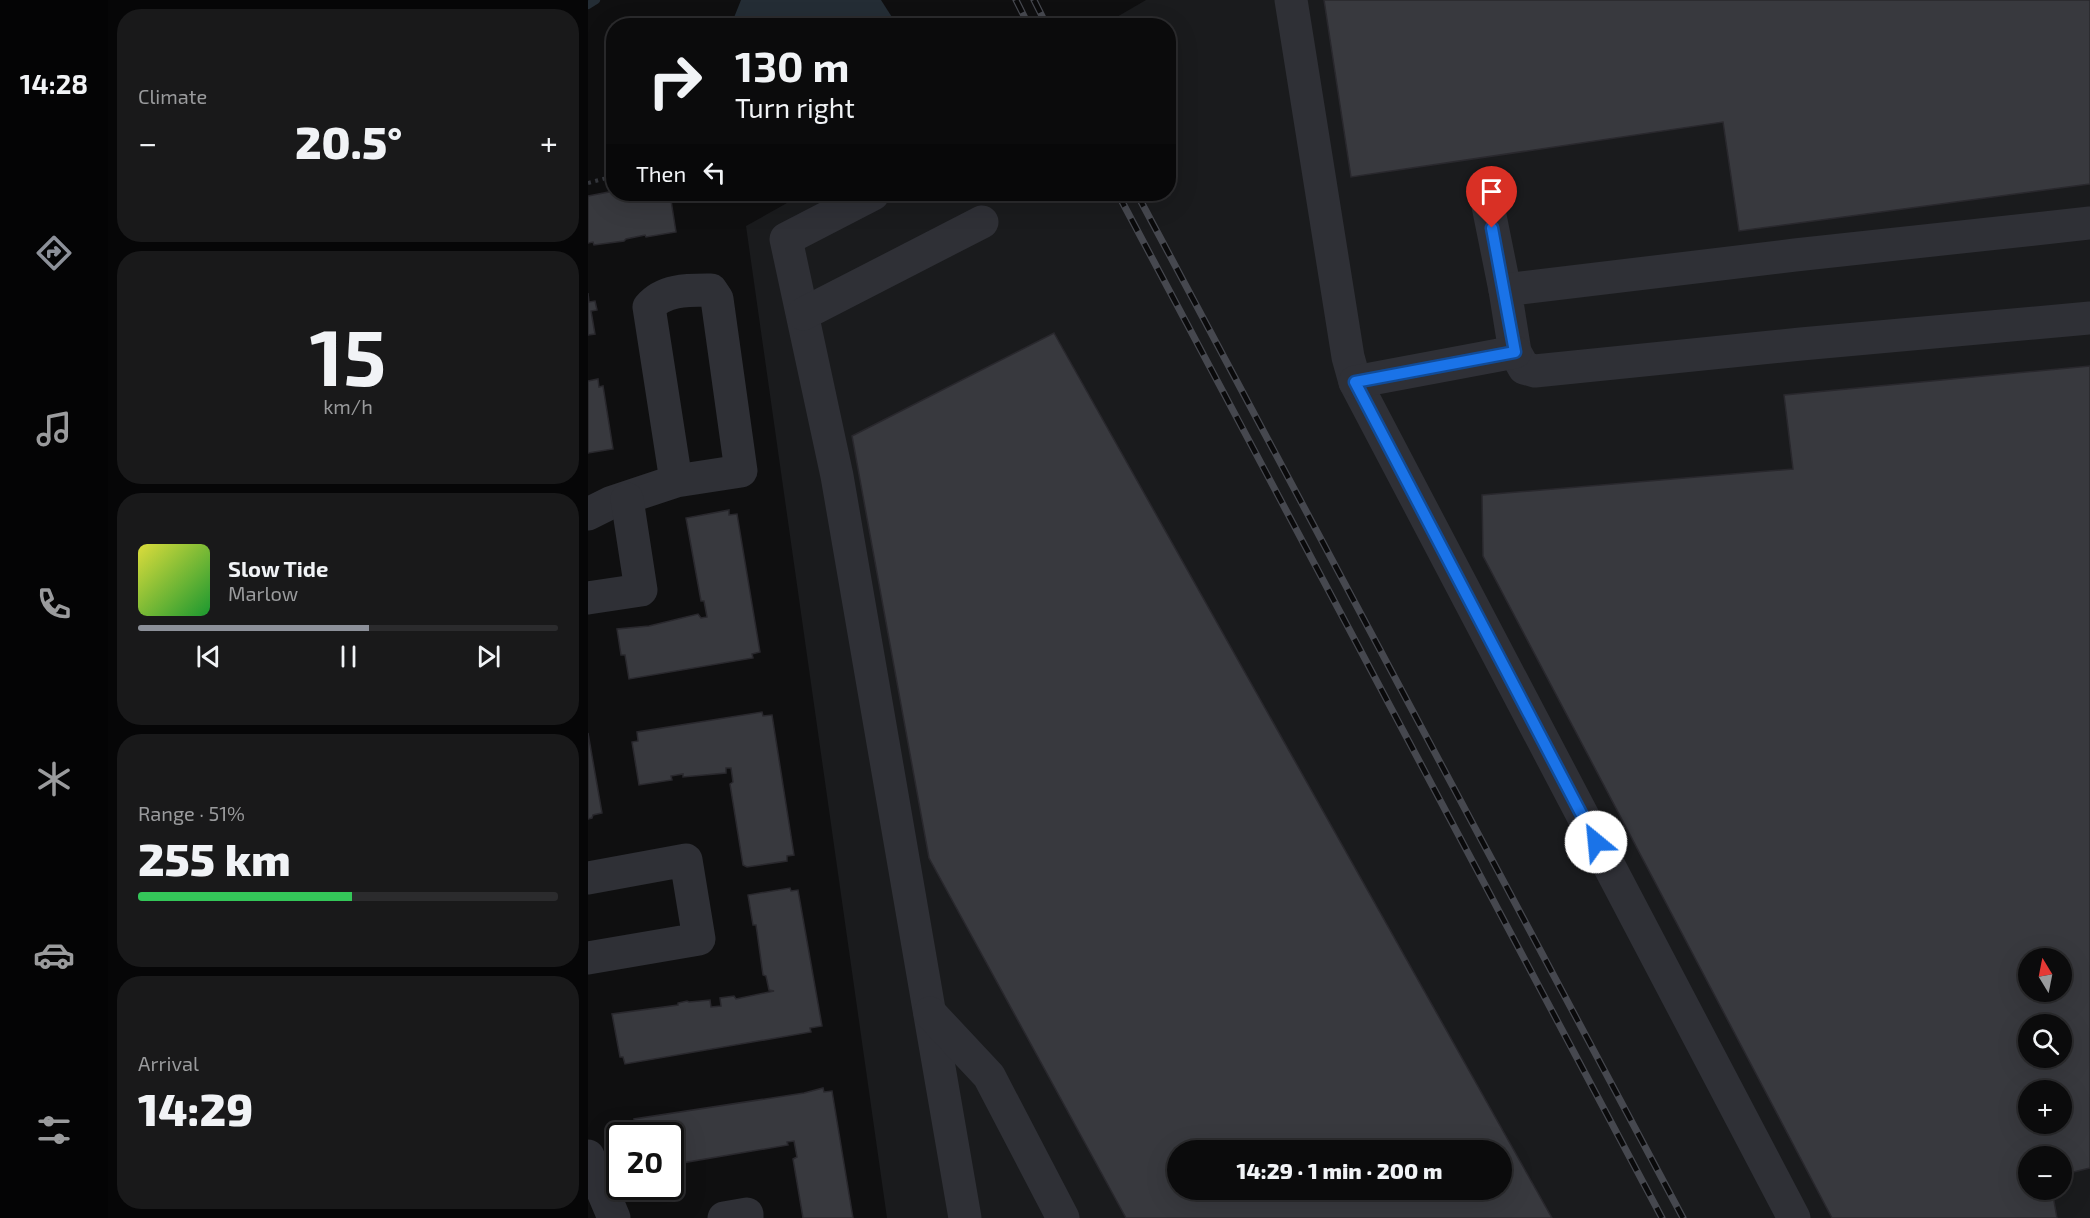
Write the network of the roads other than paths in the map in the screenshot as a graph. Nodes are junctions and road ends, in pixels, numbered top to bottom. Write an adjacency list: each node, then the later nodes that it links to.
1 (1291, 0): 10 (street)
2 (1484, 186): 6 (street)
3 (859, 201): 7 (street)
4 (982, 222): 7 (street)
5 (2090, 223): 6 (street)
6 (1505, 290): 9 (street)
7 (803, 314): 17 (street)
8 (2090, 318): 9 (street)
9 (1515, 352): 10 (street)
10 (1355, 382): 24 (street)
11 (676, 481): 11 (street); 12 (street)
12 (627, 499): 13 (street); 14 (street)
13 (588, 514)
14 (588, 598)
15 (588, 878): 16 (street)
16 (588, 958)
17 (930, 1013): 22 (street); 23 (street)
18 (588, 1156): 19 (street)
19 (614, 1218)
20 (723, 1218): 21 (street)
21 (747, 1218)
22 (965, 1218)
23 (1063, 1218)
24 (1794, 1218)

